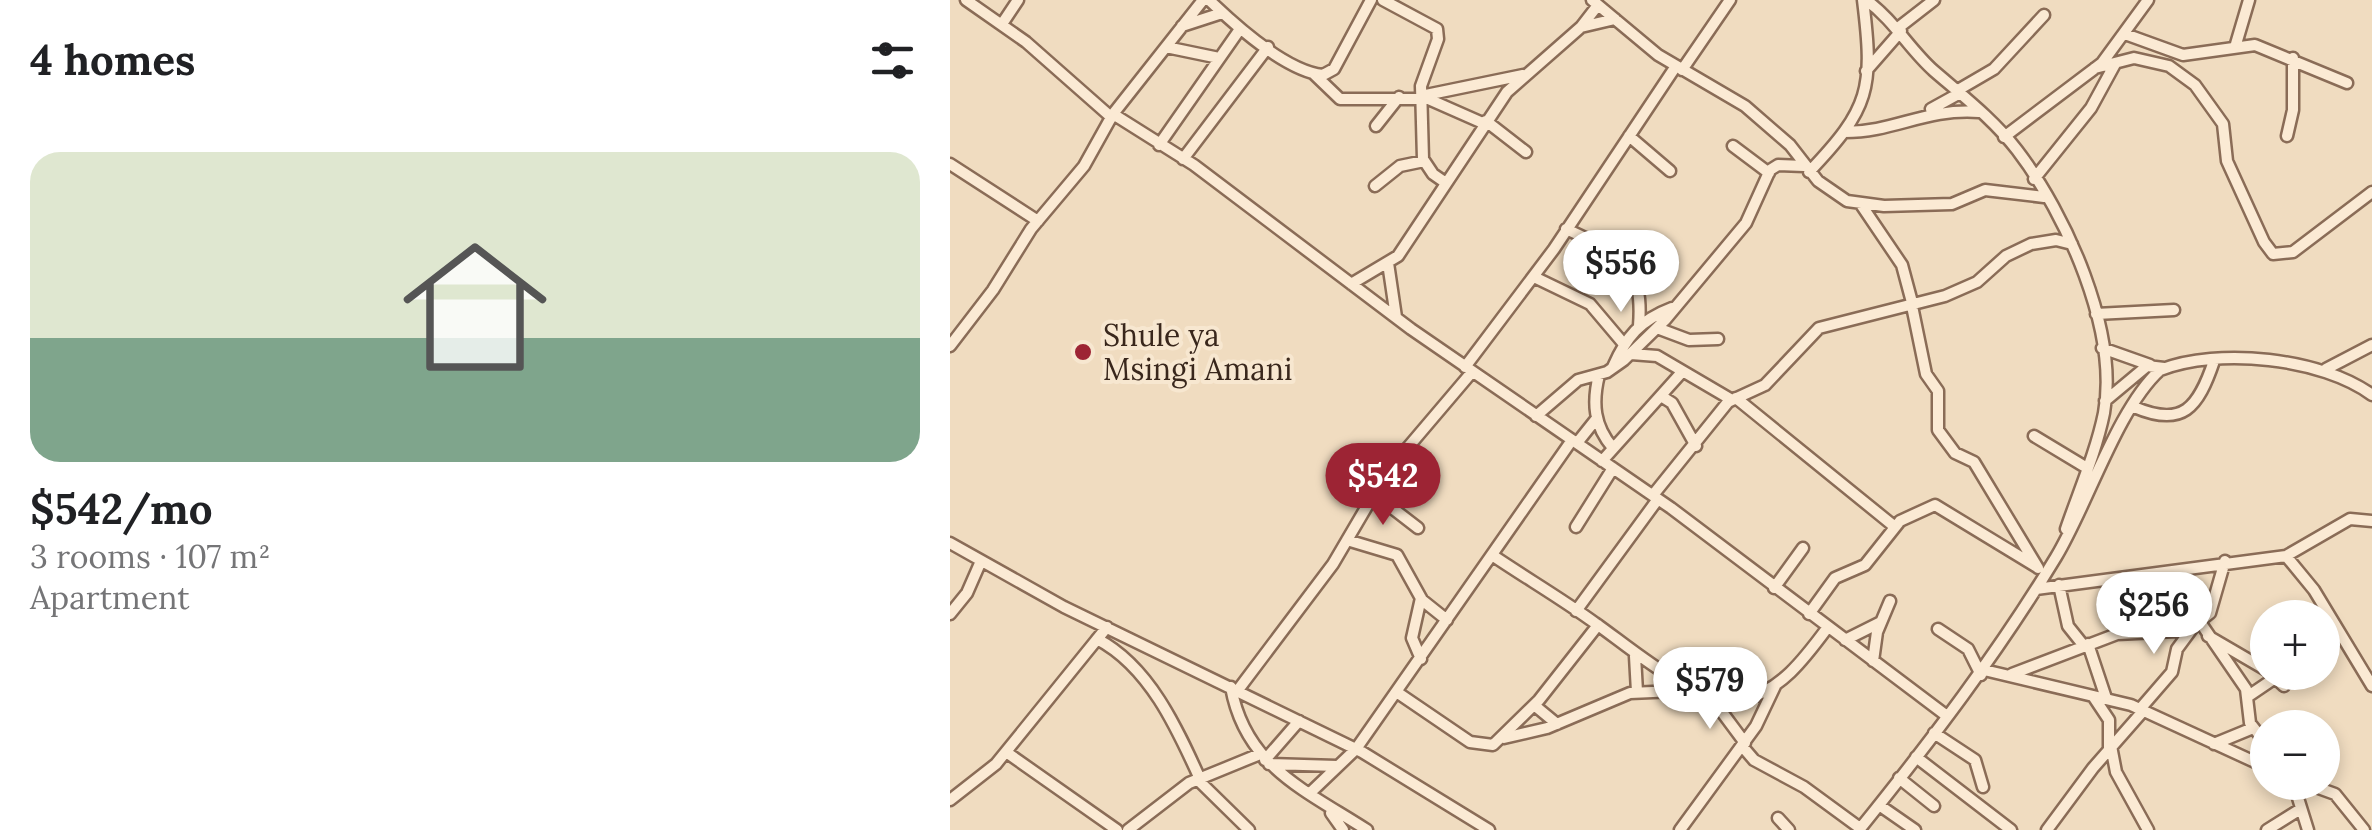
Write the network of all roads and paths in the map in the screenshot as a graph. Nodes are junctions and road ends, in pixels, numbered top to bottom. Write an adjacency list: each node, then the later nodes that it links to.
1 (966, 0): 15 (street)
2 (1018, 0): 15 (street)
3 (1206, 0): 12 (street); 16 (street)
4 (1371, 0): 30 (street)
5 (1383, 0): 35 (street)
6 (1864, 0): 19 (street); 29 (street)
7 (1934, 0): 19 (street)
8 (2148, 0): 20 (street)
9 (2249, 0): 21 (street)
10 (1595, 2): 14 (street); 17 (street)
11 (1724, 2): 27 (street)
12 (1222, 12): 16 (street); 18 (street)
13 (2044, 14): 33 (street)
14 (1615, 19): 17 (street); 27 (street)
15 (1002, 24): 38 (street)
16 (1182, 26): 22 (street)
17 (1581, 27): 31 (street)
18 (1240, 29): 23 (street); 24 (street)
19 (1900, 29): 29 (street); 33 (street)
20 (2125, 34): 21 (street); 28 (street)
21 (2236, 44): 25 (street)
22 (1166, 47): 24 (street); 38 (street)
23 (1268, 47): 30 (street); 48 (street)
24 (1218, 58): 45 (street)
25 (2293, 58): 32 (street); 43 (street)
26 (2115, 64): 28 (street); 54 (street); 57 (street)
27 (1679, 68): 42 (street); 51 (street)
28 (2096, 68): 44 (street)
29 (1866, 70): 41 (street)
30 (1314, 74): 34 (street)
31 (1524, 74): 35 (street); 39 (street)
32 (2347, 83)
33 (1959, 92): 36 (street); 37 (street)
34 (1399, 97): 35 (street); 40 (street)
35 (1421, 97): 39 (street); 49 (street)
36 (1980, 112): 37 (street); 44 (street)
37 (1926, 113): 41 (street)
38 (1112, 116): 45 (street); 60 (street)
39 (1486, 122): 47 (street); 55 (street)
40 (1376, 126)
41 (1845, 132): 51 (street)
42 (1629, 136): 52 (street); 61 (street)
43 (2287, 136)
44 (2004, 137): 54 (street)
45 (1159, 144): 48 (street)
46 (1733, 146): 53 (street)
47 (1526, 152)
48 (1182, 159): 65 (street)
49 (1424, 162): 55 (street); 56 (street)
50 (950, 164): 60 (street)
51 (1806, 169): 53 (street); 59 (street)
52 (1670, 172)
53 (1768, 173): 67 (street)
54 (2034, 179): 58 (street)
55 (1446, 183): 63 (street)
56 (1375, 186)
57 (2372, 192)
58 (2044, 196): 59 (street); 62 (street)
59 (1860, 203): 66 (street)
60 (1038, 221): 76 (street)
61 (1566, 229): 64 (street); 71 (street)
62 (2072, 244): 66 (street); 69 (street)
63 (1388, 262): 65 (street); 70 (street)
64 (1534, 277): 74 (street); 83 (street)
65 (1350, 284): 70 (street)
66 (1913, 306): 90 (street); 116 (street)
67 (1673, 308): 71 (street); 72 (street)
68 (2174, 310): 69 (street)
69 (2096, 314): 77 (street)
70 (1396, 318): 83 (street)
71 (1639, 326): 74 (street)
72 (1657, 328): 73 (street); 78 (street)
73 (1718, 339)
74 (1623, 343): 81 (street)
75 (2372, 345): 84 (street)
76 (950, 346)
77 (2102, 348): 80 (street); 91 (street)
78 (1630, 354): 81 (street); 85 (street)
79 (2214, 361): 82 (street); 84 (street); 92 (street)
80 (2150, 365): 82 (street); 91 (street)
81 (1613, 367): 86 (street)
82 (2164, 368): 92 (street)
83 (1468, 369): 93 (street); 102 (street)
84 (2326, 369): 88 (street)
85 (1682, 372): 89 (street); 90 (street)
86 (1599, 374): 93 (street); 94 (street)
87 (2372, 377): 88 (street)
88 (2368, 392)
89 (1661, 396): 97 (street); 98 (street)
90 (1734, 399): 97 (street); 105 (street)
91 (2105, 401): 101 (street)
92 (2134, 407): 113 (street)
93 (1536, 416): 96 (street)
94 (1597, 418): 96 (street); 98 (street)
95 (2034, 436): 101 (street)
96 (1574, 442): 99 (street); 111 (street)
97 (1696, 446): 103 (street)
98 (1612, 448): 99 (street)
99 (1602, 460): 100 (street)
100 (1613, 468): 103 (street); 106 (street)
101 (2087, 468): 113 (street)
102 (1374, 494): 107 (street); 108 (street)
103 (1655, 497): 118 (street); 122 (street)
104 (2372, 521): 112 (street)
105 (1894, 526): 116 (street); 124 (street)
106 (1576, 527)
107 (1418, 528)
108 (1347, 540): 120 (street); 144 (street)
109 (950, 544): 114 (street)
110 (1803, 548): 118 (street)
111 (1492, 555): 122 (street); 125 (street)
112 (2286, 556): 115 (street); 143 (street)
113 (2056, 558): 116 (street)
114 (981, 560): 123 (street); 129 (street)
115 (2225, 561): 117 (street); 127 (street)
116 (2042, 570): 119 (street)
117 (2059, 585): 119 (street); 135 (street)
118 (1774, 588): 124 (street)
119 (2036, 588): 140 (street)
120 (1421, 598): 125 (street); 137 (street)
121 (1890, 601): 126 (street)
122 (1576, 610): 128 (street)
123 (950, 614)
124 (1809, 614): 130 (street)
125 (1447, 620): 137 (street)
126 (1880, 622): 134 (street); 138 (street)
127 (2198, 623): 132 (street); 135 (street); 154 (street)
128 (1598, 625): 136 (street); 153 (street)
129 (1106, 627): 133 (street); 144 (street)
130 (1828, 627): 134 (street); 142 (street)
131 (1938, 629): 140 (street)
132 (2208, 636): 139 (street); 151 (street)
133 (1097, 639): 166 (street); 172 (street)
134 (1845, 640): 138 (street)
135 (2086, 645): 141 (street); 152 (street)
136 (1634, 656): 145 (street); 148 (street)
137 (1421, 659): 147 (street)
138 (1872, 661): 156 (street)
139 (2250, 662)
140 (1982, 673): 141 (street); 156 (street)
141 (2012, 674): 150 (street)
142 (1776, 685): 149 (street); 163 (street)
143 (2372, 686)
144 (1235, 689): 157 (street); 168 (street)
145 (1698, 690): 148 (street); 149 (street)
146 (2256, 690): 151 (street)
147 (1398, 692): 161 (street); 165 (street)
148 (1637, 692): 158 (street)
149 (1709, 696): 163 (street)
150 (2093, 696): 152 (street); 164 (street)
151 (2247, 697): 155 (street)
152 (2106, 698): 154 (street)
153 (1534, 705): 158 (street); 161 (street)
154 (2142, 710): 162 (street); 164 (street)
155 (2250, 712)
156 (1947, 716): 160 (street)
157 (1299, 720): 165 (street); 168 (street)
158 (1557, 724): 161 (street)
159 (2250, 729): 162 (street)
160 (1934, 733): 167 (street); 173 (street)
161 (1504, 738)
162 (2214, 744): 169 (street)
163 (1744, 745): 184 (street); 190 (street)
164 (2110, 747): 194 (street); 195 (street)
165 (1356, 749): 170 (street); 189 (street)
166 (1006, 752): 175 (street); 185 (street)
167 (1916, 757): 171 (street); 193 (street)
168 (1265, 759): 170 (street); 172 (street); 174 (street)
169 (2250, 760)
170 (1338, 766): 174 (street)
171 (1900, 778): 178 (street); 179 (street)
172 (1199, 779): 183 (street); 186 (street)
173 (1982, 787)
174 (1310, 793): 180 (street)
175 (950, 800)
176 (2298, 800): 181 (street)
177 (2340, 800): 198 (street)
178 (1879, 805): 184 (street); 192 (street)
179 (1934, 806)
180 (1331, 807): 187 (street); 188 (street)
181 (2300, 810): 196 (street); 197 (street)
182 (1778, 818): 191 (street)
183 (1136, 827)
184 (1860, 829)
185 (1117, 830)
186 (1249, 830)
187 (1343, 830)
188 (1367, 830)
189 (1489, 830)
190 (1680, 830)
191 (1790, 830)
192 (1914, 830)
193 (2011, 830)
194 (2047, 830)
195 (2148, 830)
196 (2267, 830)
197 (2308, 830)
198 (2364, 830)

